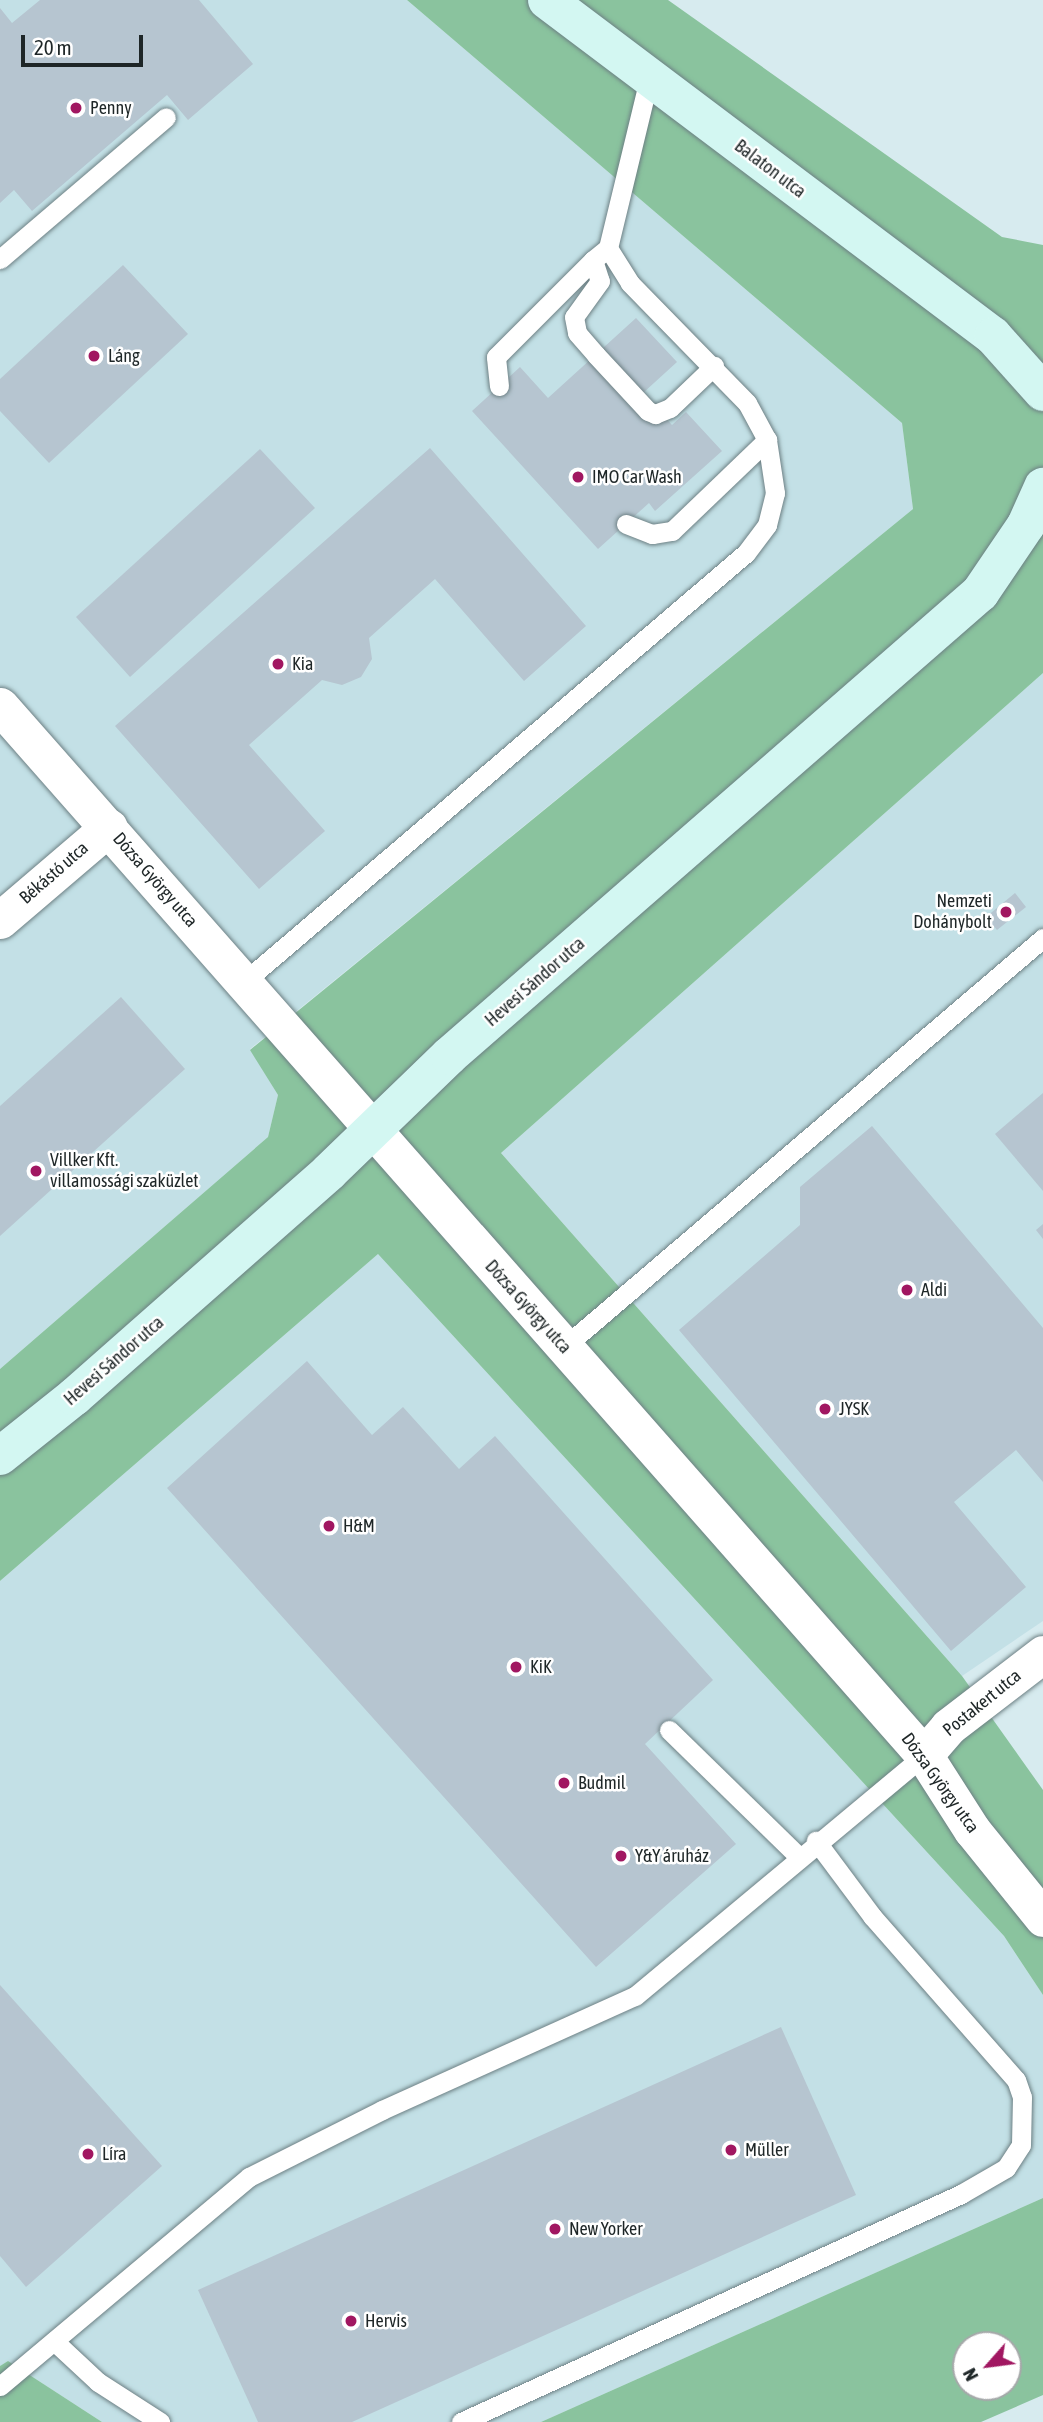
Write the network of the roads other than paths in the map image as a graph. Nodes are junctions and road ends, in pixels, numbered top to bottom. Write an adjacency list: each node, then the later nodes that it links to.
1 (547, 0): 2 (main road, Balaton utca)
2 (649, 79): 4 (lane); 6 (main road, Balaton utca)
3 (166, 117): 5 (lane)
4 (601, 254): 8 (lane); 8 (lane); 9 (lane)
5 (0, 259)
6 (993, 336): 7 (main road); 10 (main road)
7 (1043, 351)
8 (714, 366): 11 (lane)
9 (499, 386)
10 (1043, 392)
11 (767, 440): 13 (lane); 20 (lane)
12 (1043, 487): 15 (main road, Hevesi Sándor utca)
13 (626, 524)
14 (1043, 536): 15 (main road)
15 (980, 593): 21 (main road, Hevesi Sándor utca)
16 (0, 706): 17 (street, Dózsa György utca)
17 (109, 827): 18 (street, Békástó utca); 20 (street, Dózsa György utca)
18 (0, 920)
19 (1043, 937): 22 (lane)
20 (245, 981): 21 (street, Dózsa György utca)
21 (373, 1128): 22 (street, Dózsa György utca); 23 (main road, Hevesi Sándor utca)
22 (564, 1347): 26 (street, Dózsa György utca)
23 (0, 1456)
24 (1043, 1654): 26 (street, Postakert utca)
25 (669, 1730): 28 (lane)
26 (924, 1755): 27 (lane); 29 (street, Dózsa György utca)
27 (817, 1841): 28 (lane); 33 (lane)
28 (798, 1856): 30 (lane)
29 (1043, 1918)
30 (54, 2341): 31 (lane); 32 (lane)
31 (0, 2386)
32 (160, 2422)
33 (461, 2422)

